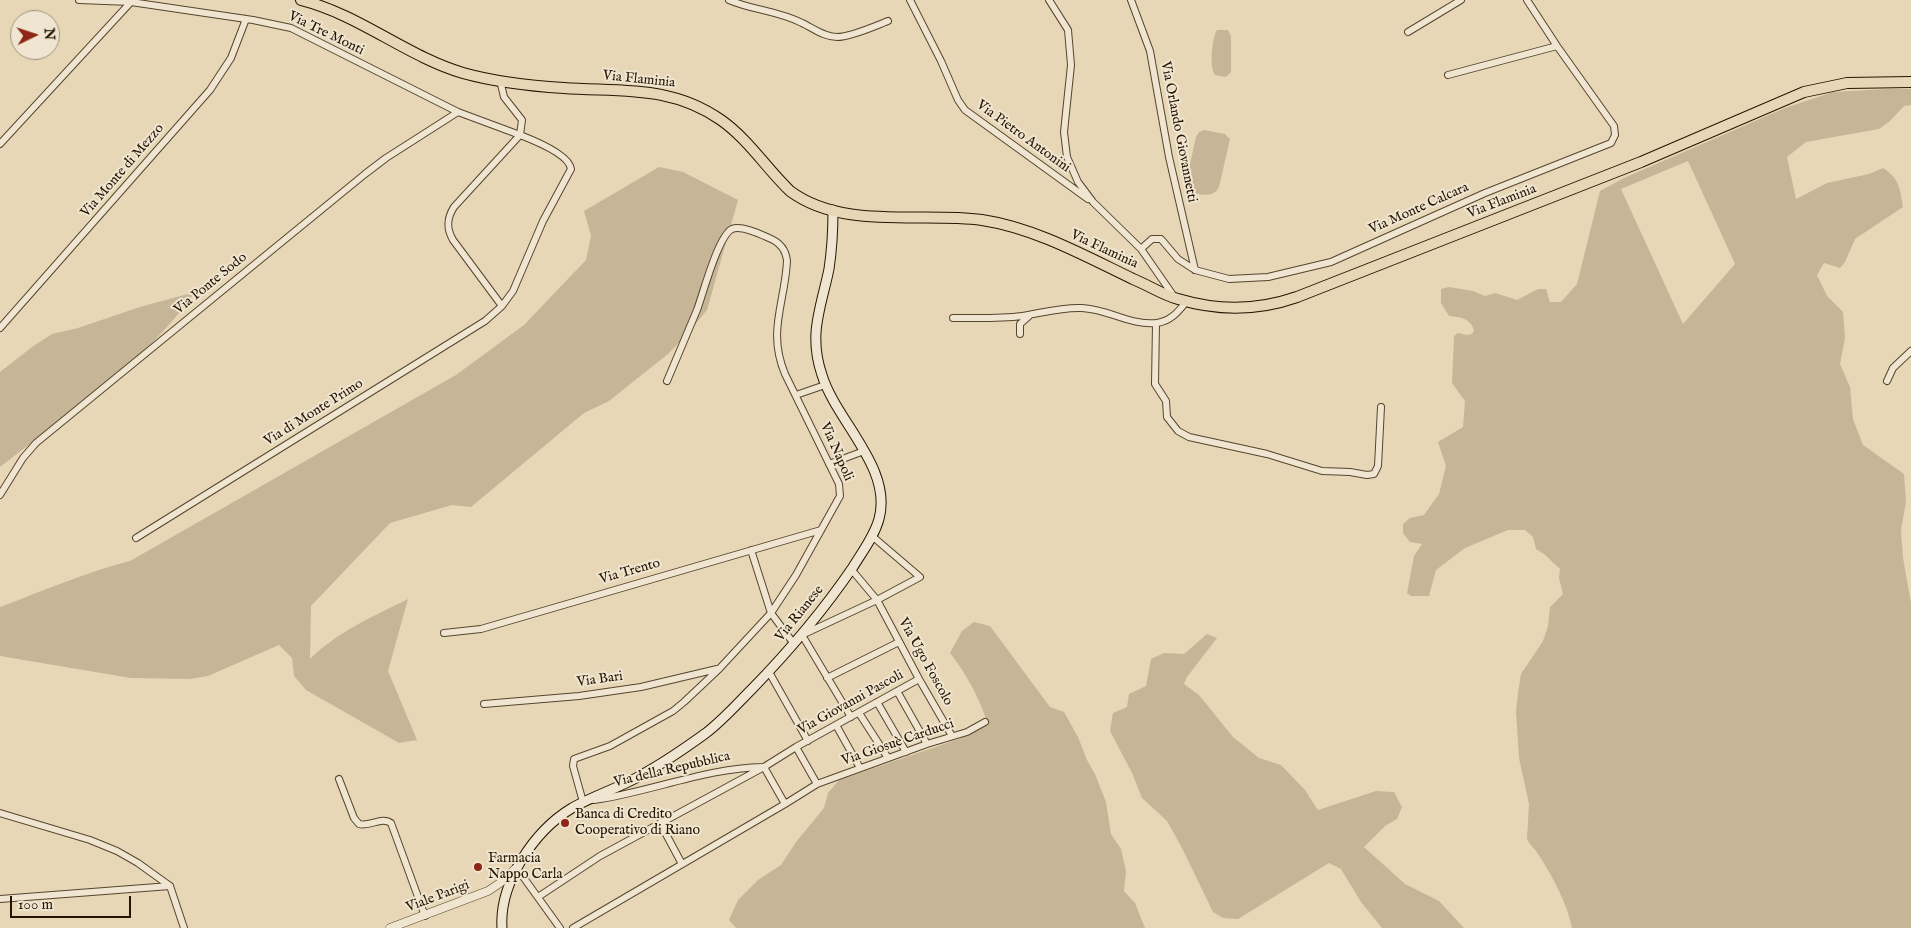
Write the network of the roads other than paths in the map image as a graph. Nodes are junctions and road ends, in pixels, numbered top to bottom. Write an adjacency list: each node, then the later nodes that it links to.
1 (79, 0): 9 (street, Via Tre Monti)
2 (301, 0): 15 (main road, Via Flaminia)
3 (729, 0): 11 (street)
4 (910, 0): 21 (street, Via Pietro Antonini)
5 (1049, 0): 21 (street, Via Pietro Antonini)
6 (1131, 0): 24 (street, Via Orlando Giovannetti)
7 (1461, 0): 12 (street)
8 (1527, 0): 13 (street, Via Monte Calcara)
9 (131, 2): 10 (street, Via Tre Monti); 19 (street)
10 (246, 19): 17 (street, Via Tre Monti); 30 (street, Via Monte di Mezzo)
11 (888, 21)
12 (1408, 32)
13 (1557, 46): 14 (street); 24 (street, Via Monte Calcara)
14 (1448, 75)
15 (500, 80): 18 (street); 22 (main road, Via Flaminia)
16 (1911, 82): 25 (main road, Via Flaminia)
17 (458, 112): 18 (street, Via Tre Monti); 40 (street, Via Ponte Sodo)
18 (520, 135): 20 (street, Via Tre Monti); 26 (street)
19 (0, 144)
20 (571, 167): 26 (street, Via di Monte Primo)
21 (1093, 202): 23 (street, Via Pietro Antonini)
22 (832, 210): 25 (main road, Via Flaminia); 35 (main road, Via Rianese)
23 (1141, 249): 24 (street, Via Monte Calcara); 25 (street)
24 (1195, 270)
25 (1181, 300): 29 (street)
26 (502, 306): 43 (street, Via di Monte Primo)
27 (1032, 314): 28 (street); 29 (street); 31 (street)
28 (953, 318)
29 (1156, 323): 37 (street)
30 (0, 328)
31 (1020, 334)
32 (1911, 351): 34 (street)
33 (666, 381): 36 (street, Via Napoli)
34 (1887, 381)
35 (825, 385): 36 (street); 38 (main road, Via Rianese)
36 (796, 395): 39 (street, Via Napoli)
37 (1381, 407)
38 (864, 451): 39 (street); 42 (main road, Via Rianese)
39 (829, 464): 41 (street, Via Napoli)
40 (0, 495)
41 (821, 530): 44 (street, Via Trento); 47 (street, Via Napoli)
42 (872, 536): 45 (main road, Via Rianese); 46 (street)
43 (136, 538)
44 (751, 550): 47 (street); 48 (street, Via Trento)
45 (851, 569): 46 (street, Via Ugo Foscolo); 49 (main road, Via Rianese)
46 (877, 600): 49 (street); 50 (street, Via Ugo Foscolo)
47 (771, 613): 51 (street); 52 (street, Via Napoli)
48 (444, 633)
49 (802, 636): 51 (main road, Via Rianese); 54 (street)
50 (899, 642): 54 (street); 55 (street, Via Ugo Foscolo)
51 (794, 644): 53 (main road, Via Rianese)
52 (719, 669): 58 (street, Via Bari); 73 (street, Via Napoli)
53 (769, 672): 64 (street); 73 (main road, Via Rianese)
54 (827, 678): 60 (street)
55 (919, 679): 56 (street, Via Giovanni Pascoli); 63 (street, Via Ugo Foscolo)
56 (898, 691): 57 (street, Via Giovanni Pascoli); 65 (street)
57 (877, 702): 59 (street, Via Giovanni Pascoli); 67 (street)
58 (484, 704)
59 (859, 713): 60 (street, Via Giovanni Pascoli); 68 (street)
60 (851, 717): 62 (street, Via Giovanni Pascoli)
61 (985, 722): 63 (street, Via Giosuè Carducci)
62 (836, 725): 64 (street, Via Giovanni Pascoli); 70 (street)
63 (952, 736): 65 (street, Via Giosuè Carducci)
64 (808, 741): 66 (street, Via Giovanni Pascoli)
65 (927, 744): 67 (street, Via Giosuè Carducci)
66 (796, 747): 69 (street, Via Giovanni Pascoli); 72 (street)
67 (906, 752): 68 (street, Via Giosuè Carducci)
68 (888, 758): 70 (street, Via Giosuè Carducci)
69 (764, 767): 73 (street, Via della Repubblica); 74 (street); 76 (street, Via Giovanni Pascoli)
70 (860, 768): 72 (street, Via Giosuè Carducci)
71 (339, 779): 82 (street)
72 (817, 784): 74 (street, Via Giosuè Carducci)
73 (585, 802): 78 (main road, Via Rianese)
74 (785, 804): 77 (street, Via Giosuè Carducci)
75 (0, 813): 79 (street)
76 (660, 823): 77 (street); 80 (street, Via Giovanni Pascoli)
77 (682, 864): 87 (street, Via Giosuè Carducci)
78 (516, 867): 80 (street); 82 (street, Viale Parigi); 85 (main road, Via Rianese)
79 (170, 886): 81 (street); 83 (street)
80 (538, 897): 86 (street)
81 (0, 899)
82 (424, 916): 84 (street, Viale Parigi)
83 (184, 928)
84 (390, 928)
85 (502, 928)
86 (560, 928)
87 (573, 928)

